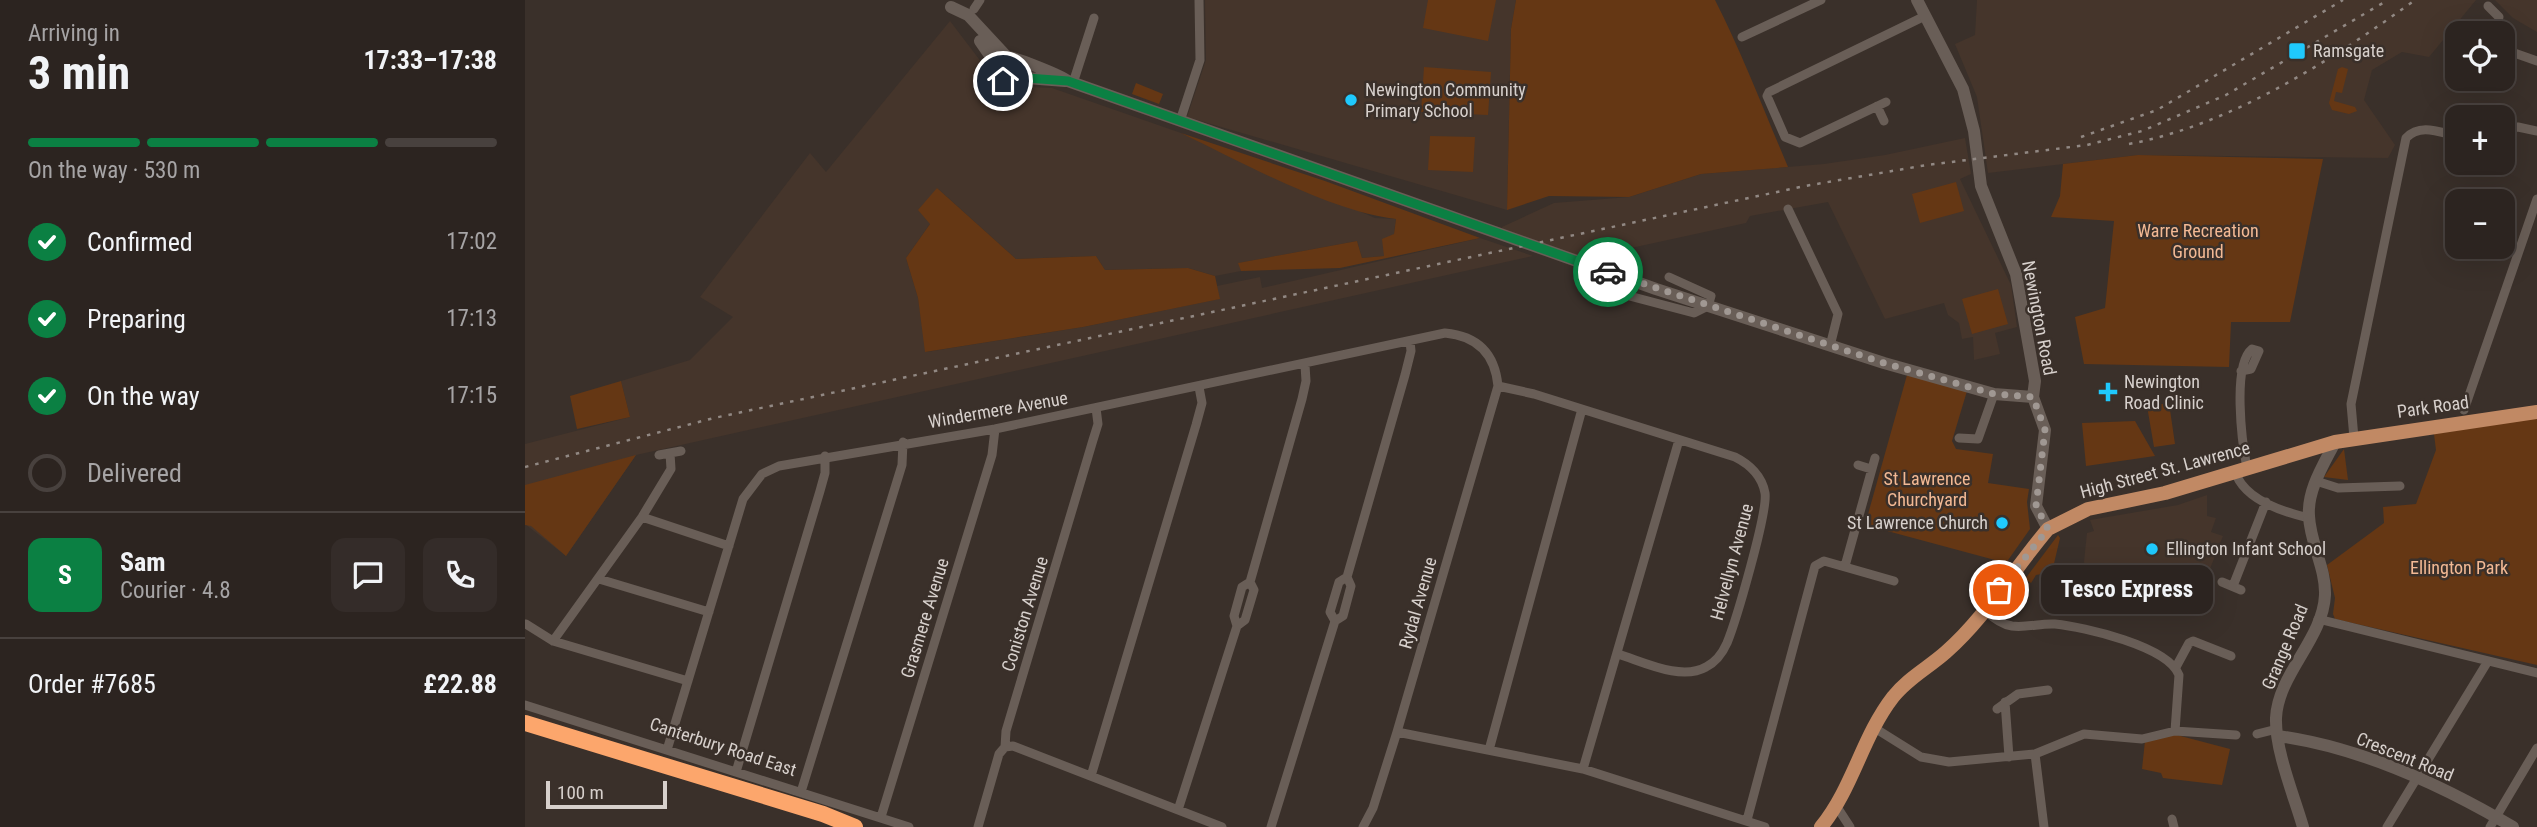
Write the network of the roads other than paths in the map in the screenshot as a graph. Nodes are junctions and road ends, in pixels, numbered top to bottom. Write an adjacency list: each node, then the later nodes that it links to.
1 (981, 0): 7 (street)
2 (1199, 0): 18 (street)
3 (1821, 0): 11 (street)
4 (1917, 0): 8 (main road, Newington Road)
5 (947, 3): 14 (main road)
6 (2488, 6): 10 (street)
7 (974, 9)
8 (1926, 16): 19 (street); 36 (main road, Newington Road)
9 (1094, 18): 17 (street)
10 (2498, 21)
11 (1742, 37)
12 (2515, 54): 13 (street)
13 (2537, 61)
14 (1002, 62): 15 (main road); 16 (main road)
15 (1023, 64): 16 (main road); 17 (main road)
16 (1021, 79): 17 (main road)
17 (1071, 82): 18 (main road)
18 (1179, 121): 28 (main road)
19 (1884, 121)
20 (2515, 128): 21 (street)
21 (2537, 131)
22 (2445, 133): 43 (street)
23 (2537, 199): 25 (street)
24 (1788, 209): 30 (street)
25 (2535, 211): 39 (street)
26 (1669, 277): 28 (street)
27 (1580, 283): 28 (street)
28 (1708, 306): 30 (main road)
29 (1410, 341): 31 (street, Windermere Avenue); 33 (street, Windermere Avenue); 107 (street)
30 (1830, 346): 35 (main road)
31 (1305, 365): 34 (street, Windermere Avenue); 99 (street)
32 (2241, 371): 54 (street)
33 (1498, 386): 38 (street, Helvellyn Avenue); 83 (street, Rydal Avenue)
34 (1199, 387): 37 (street, Windermere Avenue); 95 (street)
35 (1994, 394): 36 (main road); 42 (street)
36 (2033, 397): 60 (main road, Newington Road)
37 (1096, 408): 41 (street, Windermere Avenue); 87 (street, Coniston Avenue)
38 (1582, 409): 44 (street, Helvellyn Avenue); 90 (street)
39 (2463, 410)
40 (2537, 412): 43 (main road, Park Road)
41 (995, 429): 45 (street, Windermere Avenue); 100 (street, Grasmere Avenue)
42 (1959, 438)
43 (2354, 438): 46 (main road, Park Road)
44 (1679, 440): 72 (street); 72 (street, Helvellyn Avenue)
45 (903, 442): 50 (street, Windermere Avenue); 97 (street)
46 (2335, 442): 54 (main road, High Street St. Lawrence); 55 (main road, Grange Road)
47 (681, 451): 48 (street)
48 (670, 453): 49 (street); 58 (street)
49 (659, 455)
50 (825, 456): 61 (street, Windermere Avenue); 94 (street)
51 (1875, 458): 53 (street)
52 (1858, 465): 53 (street)
53 (1871, 469): 62 (street)
54 (2241, 470): 57 (street); 60 (main road, High Street St. Lawrence)
55 (2316, 481): 56 (street); 59 (main road, Grange Road)
56 (2400, 486)
57 (2266, 502): 59 (street); 64 (street)
58 (642, 517): 61 (street); 63 (street)
59 (2309, 518): 69 (main road, Grange Road)
60 (2048, 529): 66 (main road, High Street St. Lawrence)
61 (729, 546): 67 (street, Windermere Avenue)
62 (1845, 566): 65 (street); 101 (street)
63 (599, 579): 67 (street); 71 (street)
64 (2222, 582)
65 (1882, 590)
66 (1984, 610): 75 (street); 81 (main road, High Street St. Lawrence)
67 (709, 612): 77 (street, Windermere Avenue)
68 (532, 614): 70 (street)
69 (2318, 619): 74 (street); 84 (main road, Grange Road)
70 (525, 624): 71 (street)
71 (554, 641): 77 (street)
72 (1618, 654): 93 (street)
73 (2231, 656): 75 (street)
74 (2488, 661): 76 (street); 96 (street)
75 (2176, 667): 82 (street)
76 (2537, 673)
77 (688, 681): 89 (street, Windermere Avenue)
78 (2048, 690): 92 (street)
79 (525, 705): 89 (street, Canterbury Road East)
80 (525, 723): 103 (highway, Canterbury Road East)
81 (1873, 727): 92 (street); 98 (main road, High Street St. Lawrence)
82 (2175, 730): 86 (street); 91 (street)
83 (1397, 732): 90 (street); 108 (street, Rydal Avenue)
84 (2278, 733): 85 (street); 96 (main road, Crescent Road); 113 (main road, Grange Road)
85 (2257, 734)
86 (2236, 735)
87 (1005, 747): 95 (street); 105 (street, Coniston Avenue)
88 (2537, 748): 102 (street)
89 (667, 750): 94 (street, Canterbury Road East)
90 (1489, 750): 93 (street)
91 (2035, 754): 92 (street); 112 (street)
92 (2009, 757)
93 (1583, 769): 101 (street)
94 (736, 772): 97 (street, Canterbury Road East)
95 (1091, 776): 99 (street)
96 (2417, 778): 102 (main road, Crescent Road); 114 (street)
97 (801, 792): 100 (street, Canterbury Road East)
98 (1837, 807): 110 (main road, High Street St. Lawrence); 111 (street)
99 (1178, 810): 106 (street)
100 (881, 817): 104 (street, Canterbury Road East)
101 (1747, 820): 109 (street)
102 (2493, 822): 115 (main road, Crescent Road)
103 (855, 827)
104 (909, 827)
105 (978, 827)
106 (1222, 827)
107 (1272, 827)
108 (1363, 827)
109 (1765, 827)
110 (1821, 827)
111 (1850, 827)
112 (2044, 827)
113 (2303, 827)
114 (2387, 827)
115 (2513, 827)

